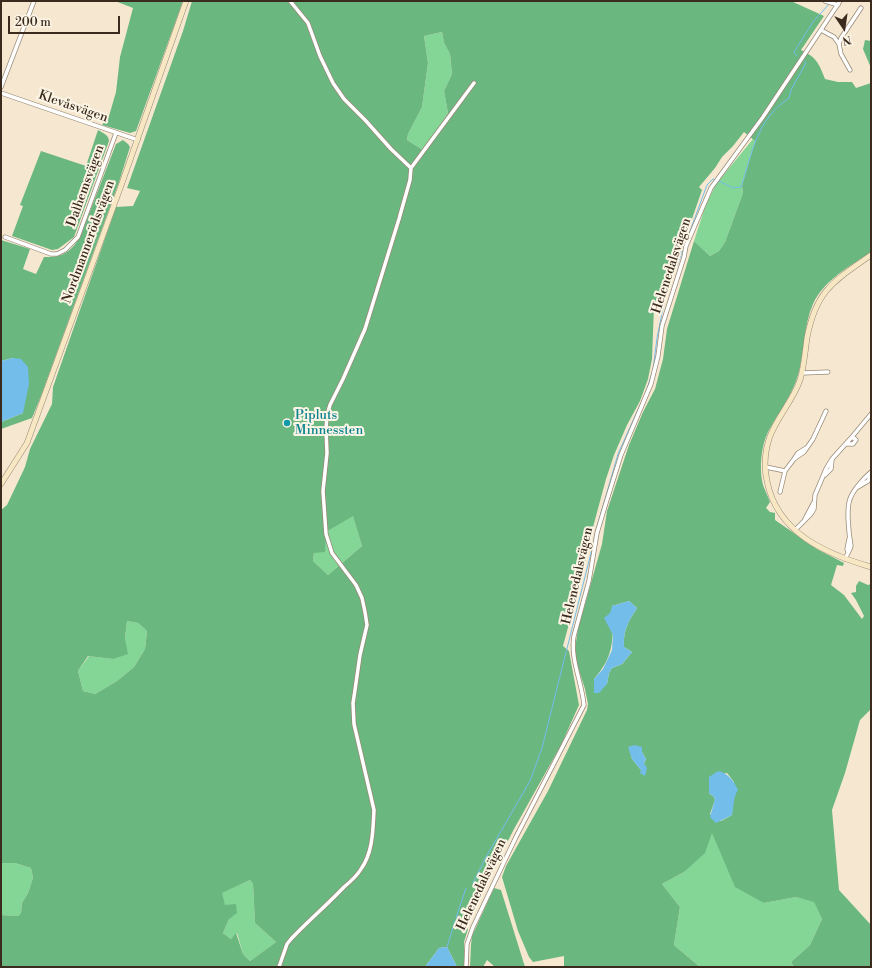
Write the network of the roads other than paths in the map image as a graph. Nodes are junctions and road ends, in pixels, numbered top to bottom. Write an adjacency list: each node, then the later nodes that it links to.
1 (34, 1): 11 (street)
2 (186, 1): 14 (main road, Nordmannerödsvägen)
3 (290, 1): 15 (street)
4 (825, 1): 5 (street)
5 (839, 3): 7 (street, Helenedalsvägen)
6 (861, 8): 8 (street)
7 (822, 30): 8 (street); 33 (street, Helenedalsvägen)
8 (839, 44): 9 (street)
9 (850, 70)
10 (474, 83): 15 (street)
11 (1, 87)
12 (1, 92): 13 (street, Klevåsvägen)
13 (116, 133): 14 (street, Klevåsvägen); 16 (street, Dalhemsvägen)
14 (138, 140): 26 (main road, Nordmannerödsvägen)
15 (411, 168): 32 (street)
16 (5, 237)
17 (871, 255): 19 (main road)
18 (828, 372): 19 (street)
19 (802, 373): 22 (main road)
20 (826, 411): 23 (street)
21 (871, 414): 29 (street)
22 (766, 467): 23 (street); 29 (main road)
23 (785, 471): 28 (street)
24 (871, 472): 27 (street)
25 (871, 475): 27 (street)
26 (1, 484)
27 (858, 487): 30 (street)
28 (780, 492)
29 (795, 530): 30 (main road)
30 (845, 559): 31 (main road)
31 (871, 567)
32 (278, 967)
33 (466, 967)

